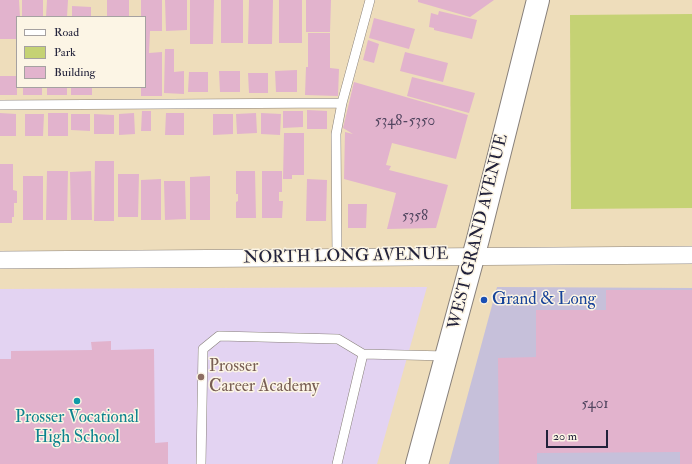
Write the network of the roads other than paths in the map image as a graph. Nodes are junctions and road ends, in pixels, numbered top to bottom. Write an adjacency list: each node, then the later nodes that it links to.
1 (370, 0): 3 (lane)
2 (538, 0): 6 (main road, WEST GRAND AVENUE)
3 (342, 103): 4 (lane); 7 (lane)
4 (0, 105)
5 (692, 255): 6 (street, NORTH LONG AVENUE)
6 (474, 256): 7 (street, NORTH LONG AVENUE); 10 (main road, WEST GRAND AVENUE)
7 (337, 257): 8 (street, NORTH LONG AVENUE)
8 (0, 260)
9 (363, 354): 10 (lane); 11 (lane); 12 (lane)
10 (446, 356): 13 (main road, WEST GRAND AVENUE)
11 (201, 464)
12 (336, 464)
13 (418, 464)

